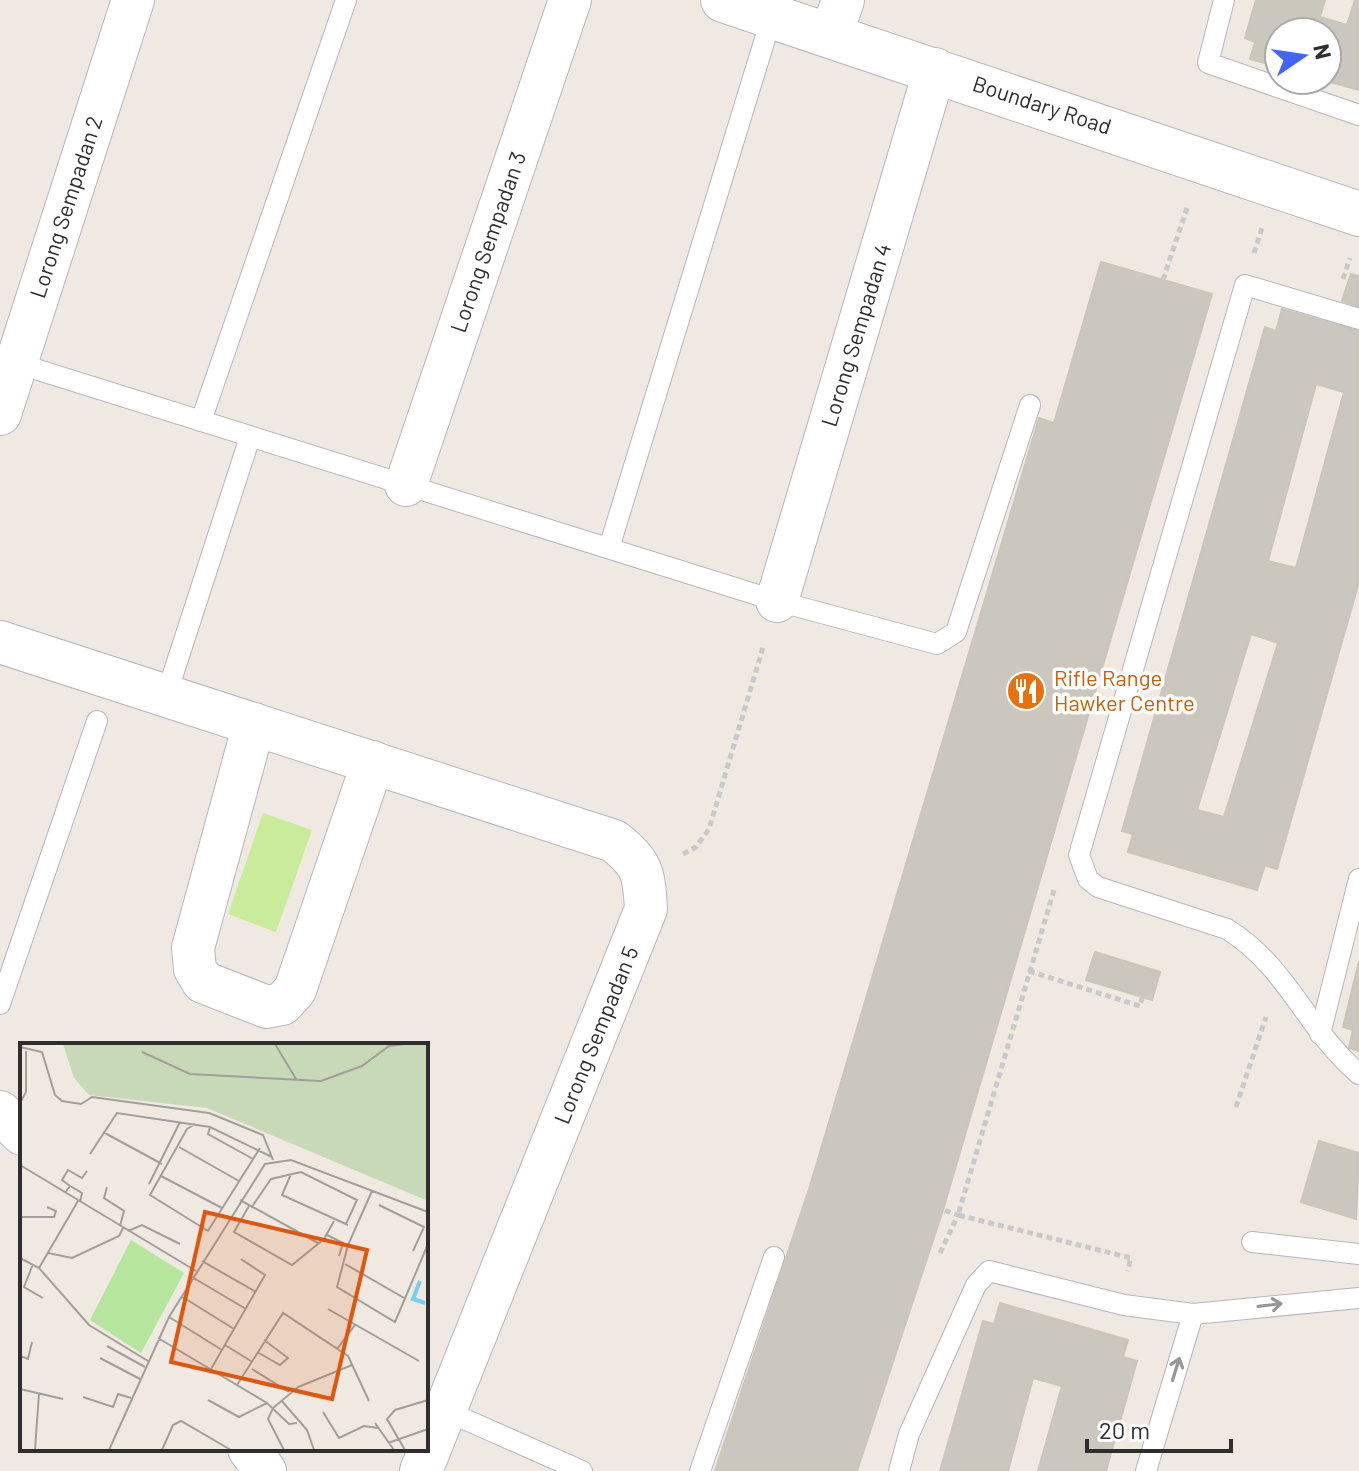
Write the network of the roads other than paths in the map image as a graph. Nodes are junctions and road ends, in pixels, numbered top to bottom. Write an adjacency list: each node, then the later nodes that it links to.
1 (133, 0): 12 (street, Lorong Sempadan 2)
2 (346, 0): 15 (lane)
3 (570, 0): 17 (street, Lorong Sempadan 3)
4 (723, 0): 6 (street, Boundary Road)
5 (1224, 0): 9 (lane)
6 (772, 16): 7 (street, Boundary Road); 18 (lane)
7 (837, 18): 8 (street, Boundary Road)
8 (935, 69): 10 (street, Boundary Road); 19 (street, Lorong Sempadan 4)
9 (1359, 115)
10 (1359, 214)
11 (1359, 319): 27 (lane)
12 (16, 363): 14 (street, Lorong Sempadan 2); 15 (lane)
13 (1030, 405): 19 (lane)
14 (0, 414)
15 (201, 421): 16 (lane)
16 (250, 437): 17 (lane); 21 (lane)
17 (406, 485): 18 (lane)
18 (609, 548): 19 (lane)
19 (777, 601)
20 (0, 642): 21 (street)
21 (166, 696): 23 (street)
22 (97, 721): 26 (lane)
23 (254, 724): 24 (street); 24 (street)
24 (373, 762): 36 (street, Lorong Sempadan 5)
25 (1359, 879): 27 (lane)
26 (0, 1004)
27 (1320, 1034): 28 (lane)
28 (1359, 1074)
29 (0, 1112): 30 (street)
30 (20, 1132)
31 (1252, 1242): 32 (lane)
32 (1359, 1254)
33 (774, 1257): 41 (lane)
34 (1359, 1298): 35 (lane, one-way to 34)
35 (1193, 1314): 42 (lane); 43 (lane, one-way to 35)
36 (446, 1411): 39 (street, Lorong Sempadan 5); 40 (lane)
37 (250, 1451): 38 (street)
38 (265, 1471)
39 (421, 1471)
40 (582, 1471)
41 (700, 1471)
42 (899, 1471)
43 (1146, 1471)

